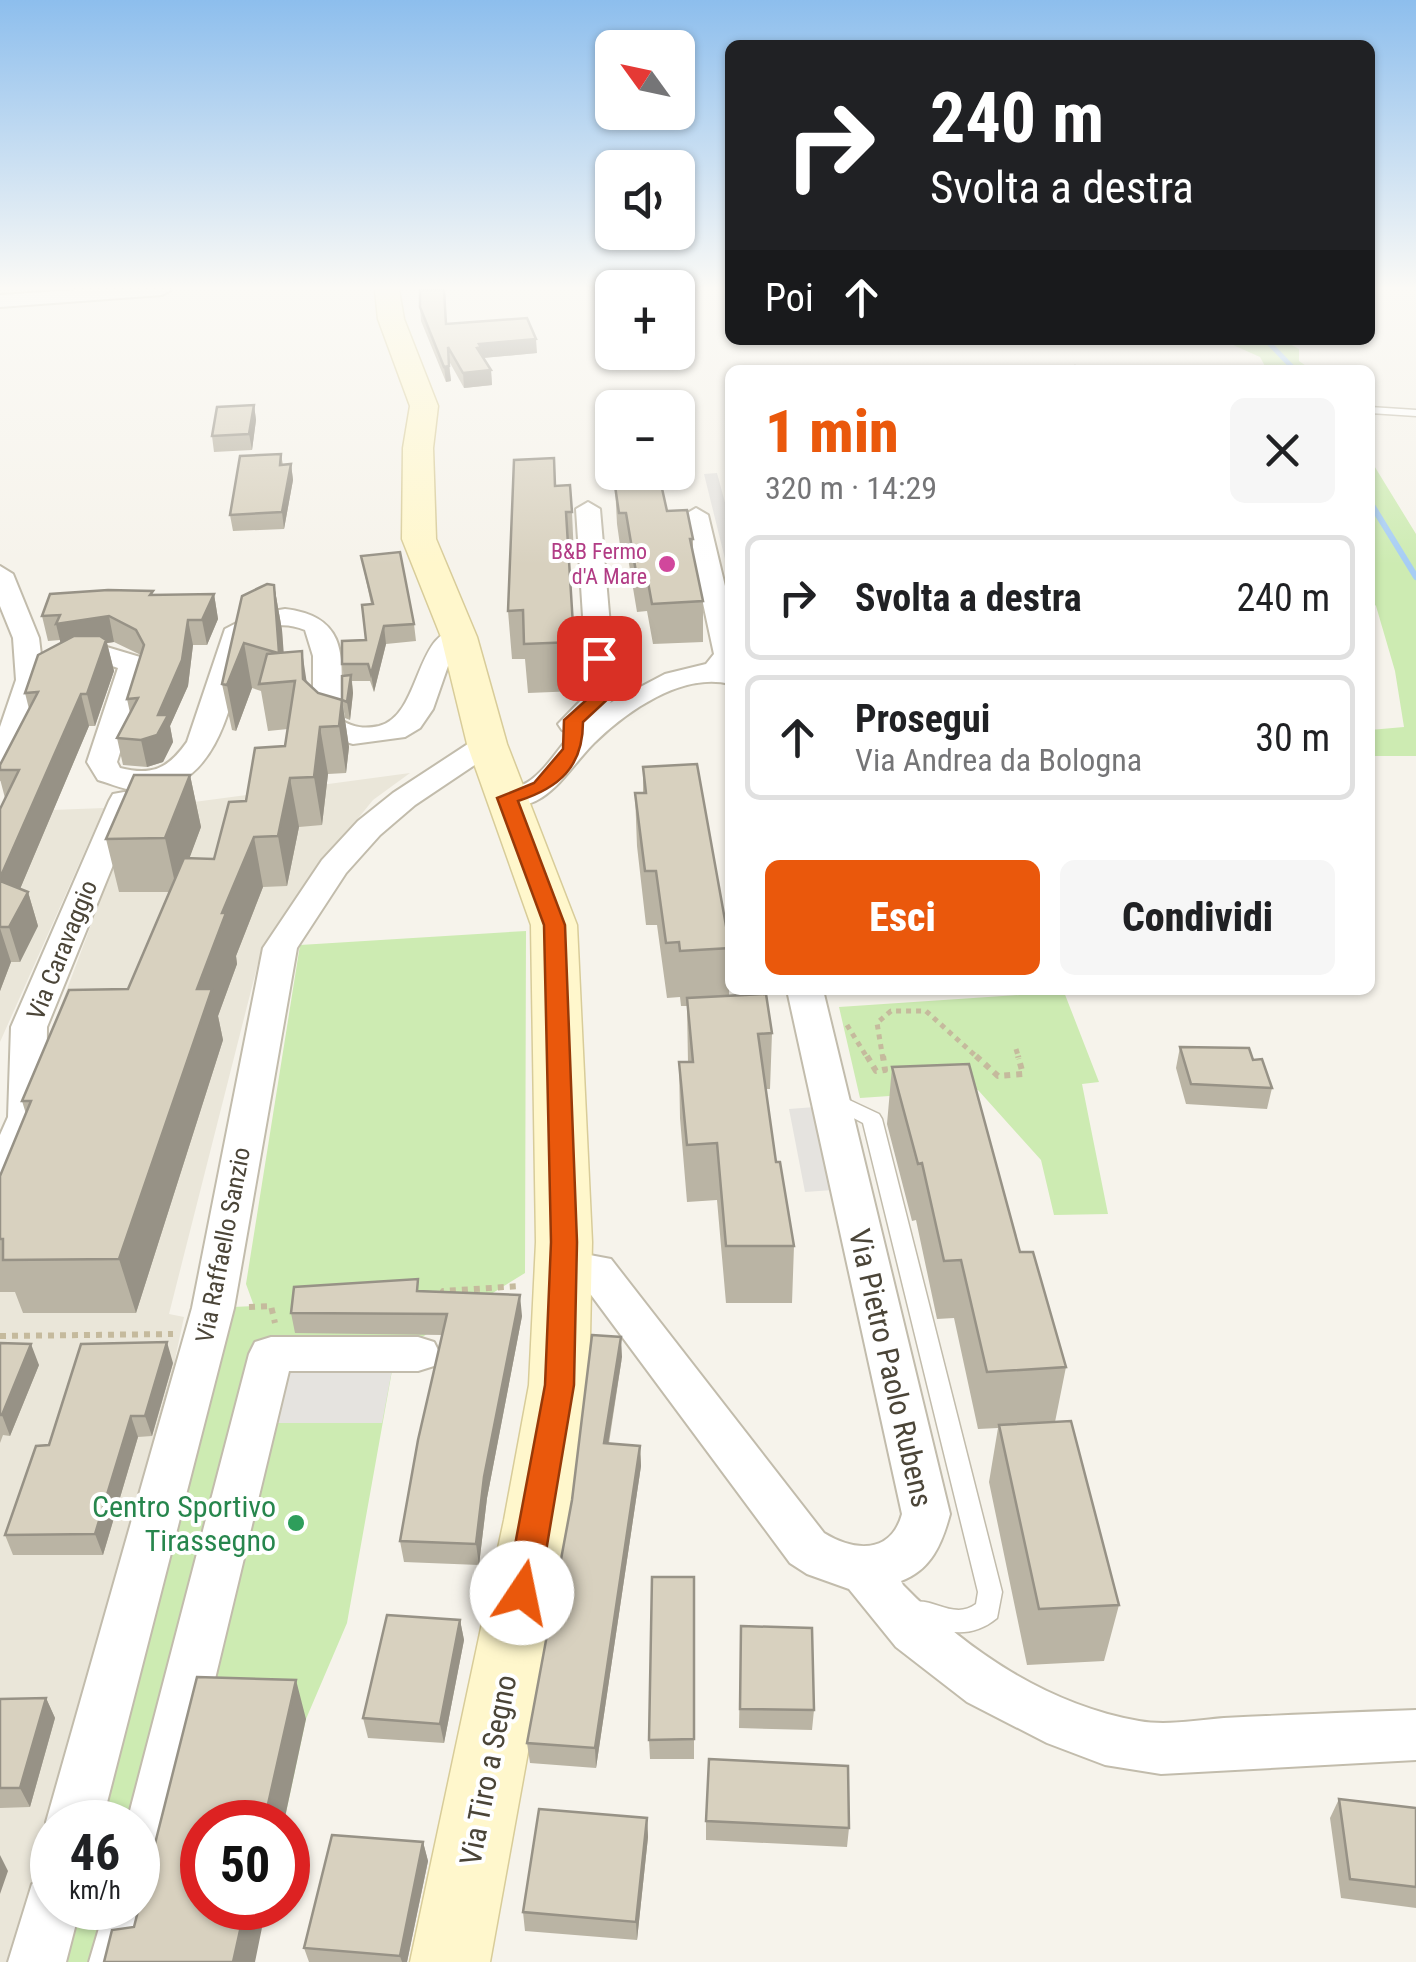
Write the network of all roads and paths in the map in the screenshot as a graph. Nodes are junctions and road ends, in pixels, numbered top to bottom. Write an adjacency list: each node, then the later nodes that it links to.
1 (415, 382): 7 (main road, Via Tiro a Segno)
2 (1375, 410): 3 (lane)
3 (1416, 413)
4 (588, 509): 12 (street)
5 (696, 515): 8 (street)
6 (0, 574): 10 (street)
7 (459, 637): 11 (main road, Via Tiro a Segno); 14 (street)
8 (725, 641)
9 (723, 673): 12 (street)
10 (30, 680): 13 (street); 14 (street)
11 (487, 744): 15 (main road, Via Tiro a Segno); 23 (street, Via Raffaello Sanzio)
12 (573, 750): 15 (street)
13 (0, 770)
14 (132, 781): 20 (street, Via Caravaggio)
15 (507, 798): 21 (main road, Via Tiro a Segno)
16 (806, 995): 19 (street, Via Pietro Paolo Rubens)
17 (840, 1014): 18 (path)
18 (1016, 1049)
19 (830, 1097): 27 (street, Via Pietro Paolo Rubens); 27 (lane)
20 (0, 1182)
21 (547, 1276): 22 (path); 27 (street); 35 (main road, Via Tiro a Segno)
22 (441, 1306)
23 (209, 1321): 24 (path); 25 (path); 29 (street, Via Raffaello Sanzio)
24 (0, 1336)
25 (271, 1354): 26 (street); 30 (street)
26 (418, 1354)
27 (871, 1582): 28 (street)
28 (1416, 1735)
29 (80, 1800)
30 (160, 1800)
31 (45, 1930): 33 (street)
32 (126, 1930): 34 (street)
33 (37, 1962)
34 (118, 1962)
35 (450, 1962)

